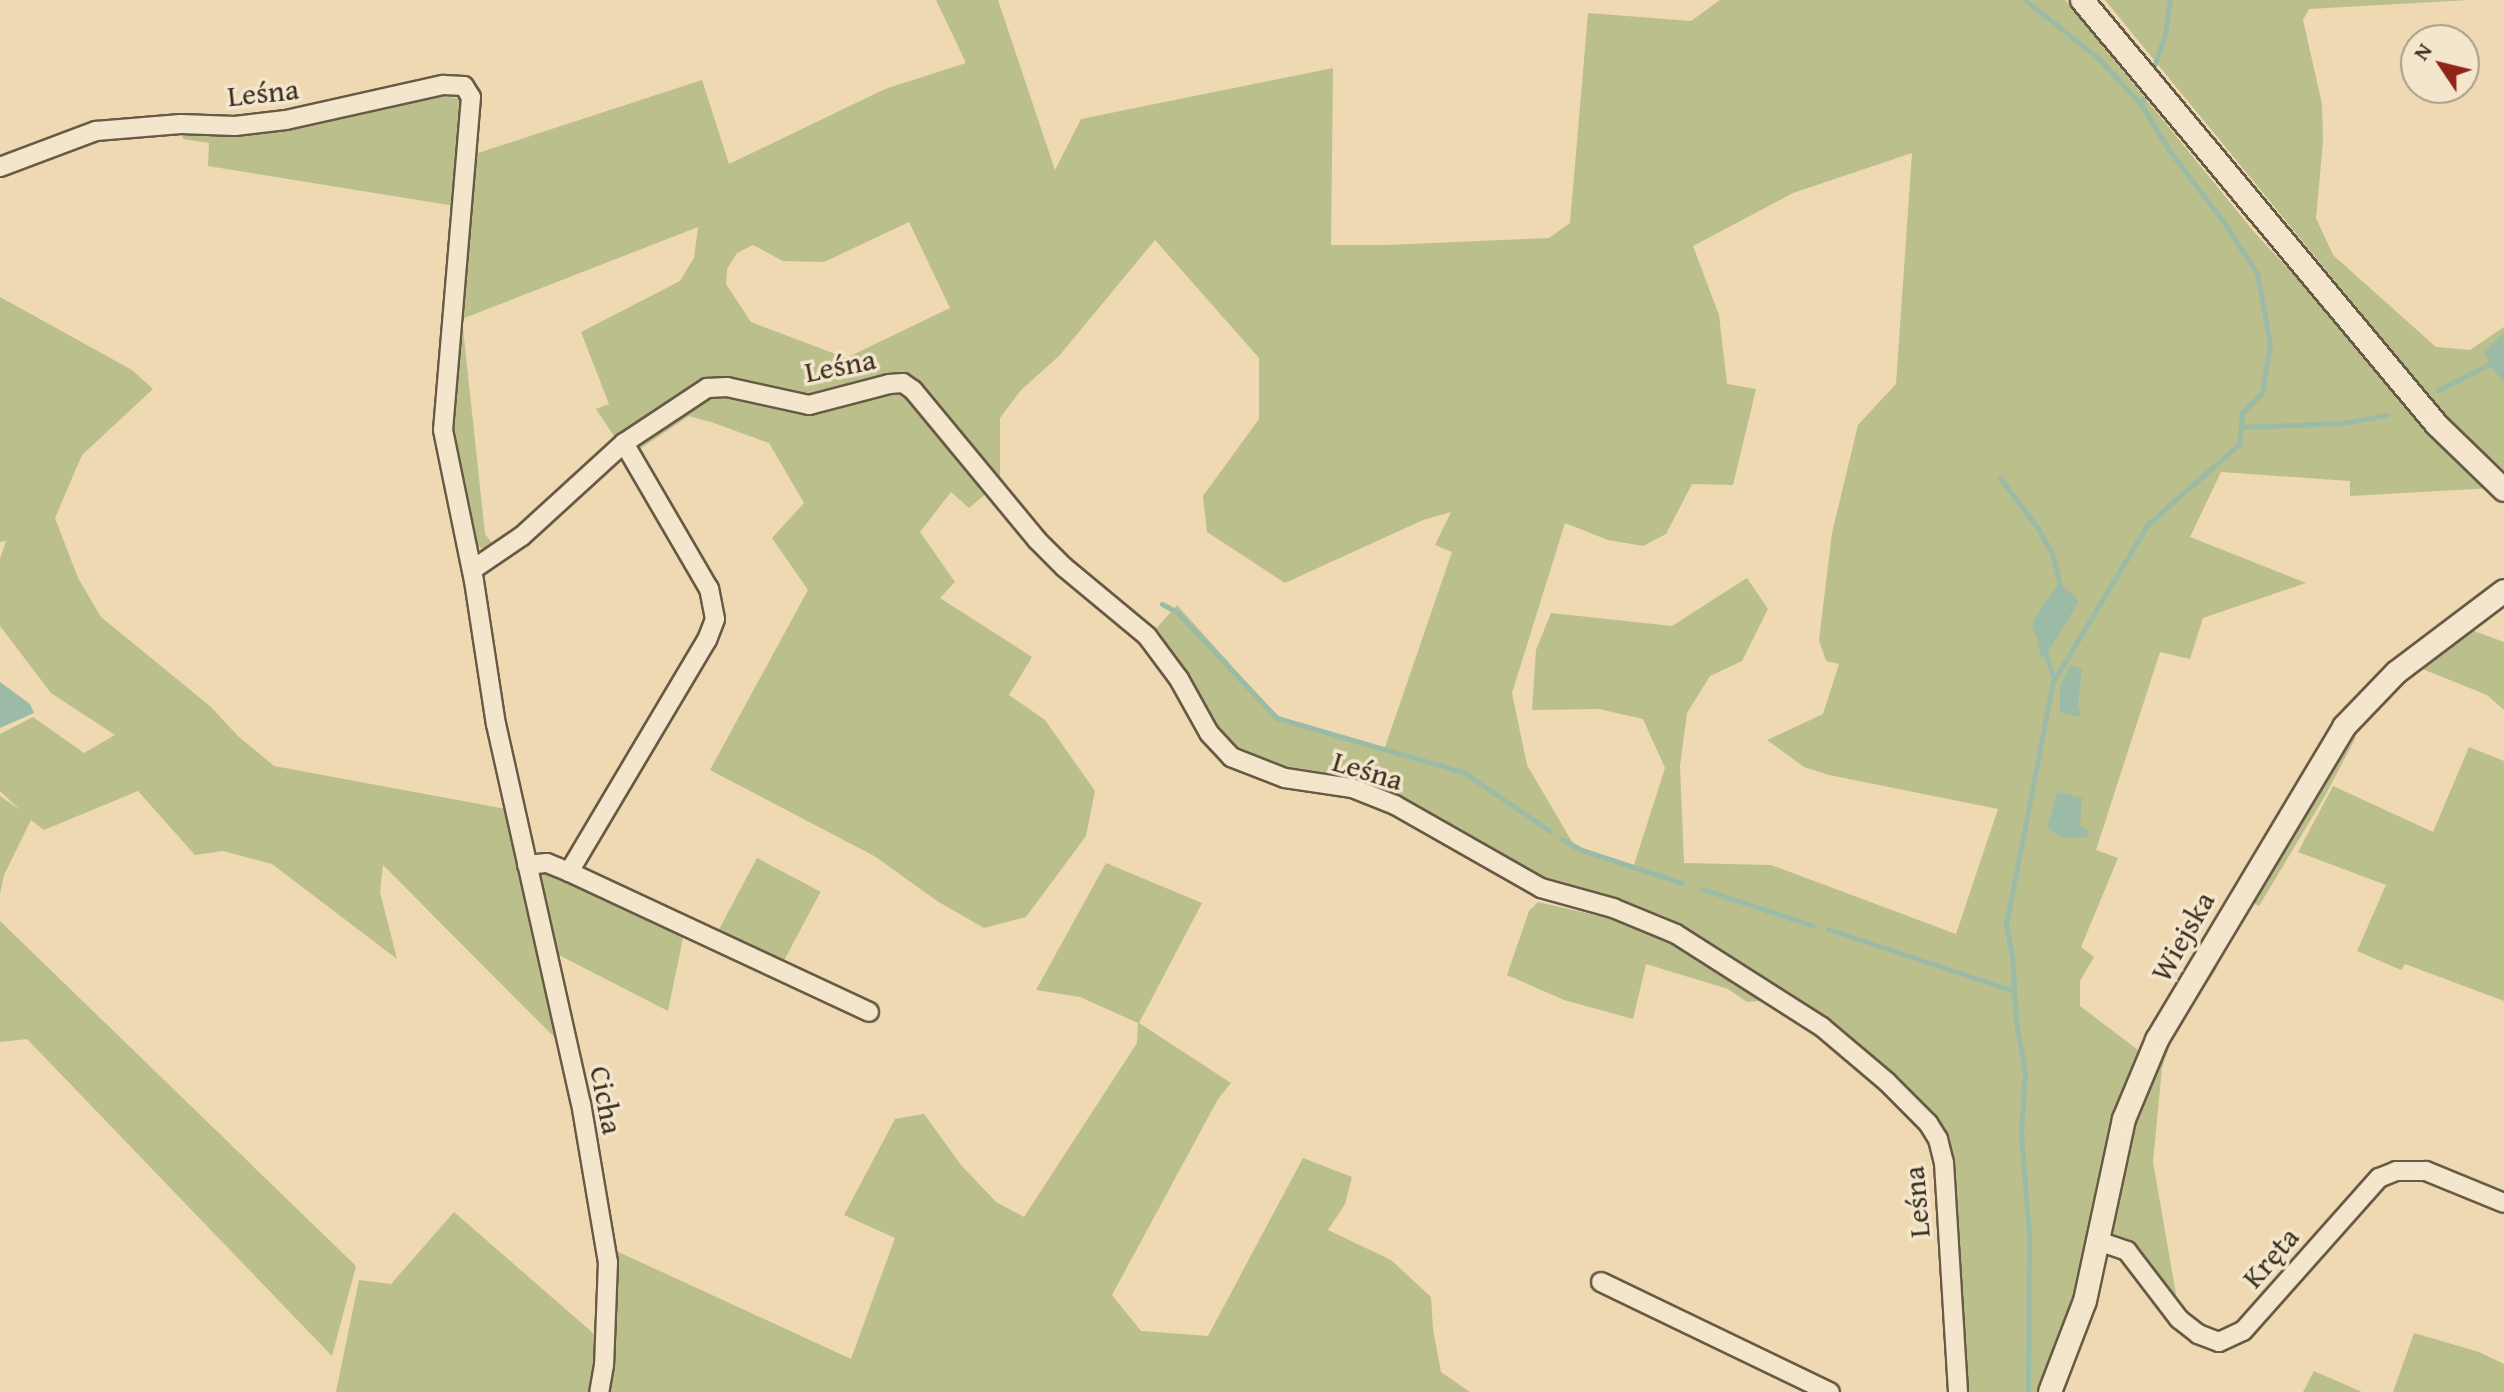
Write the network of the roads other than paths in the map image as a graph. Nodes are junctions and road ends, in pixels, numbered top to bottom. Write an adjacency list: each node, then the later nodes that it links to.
1 (2082, 0): 4 (street)
2 (0, 167): 5 (street, Leśna)
3 (624, 443): 5 (street); 8 (street); 15 (street, Leśna)
4 (2504, 490)
5 (472, 570): 7 (street, Leśna)
6 (2504, 591): 11 (street, Wiejska)
7 (527, 865): 8 (street); 13 (street, Cicha)
8 (569, 872): 9 (street)
9 (869, 1012)
10 (2504, 1203): 11 (street, Kręta)
11 (2098, 1241): 16 (street, Wiejska)
12 (1601, 1282): 14 (street)
13 (599, 1392)
14 (1830, 1392)
15 (1958, 1392)
16 (2050, 1392)

